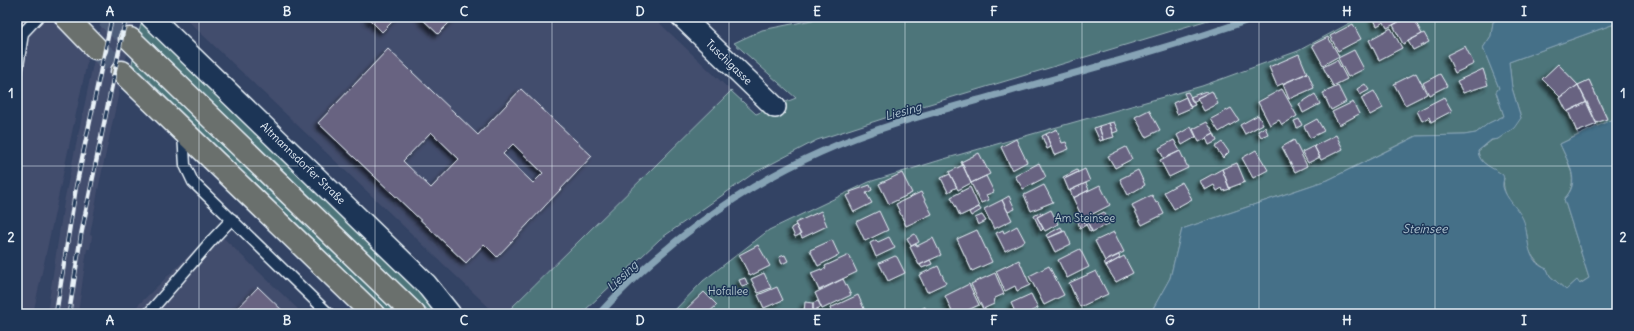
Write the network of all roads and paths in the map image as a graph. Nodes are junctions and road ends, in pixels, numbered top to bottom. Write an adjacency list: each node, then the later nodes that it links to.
1 (38, 17): 8 (lane)
2 (66, 17): 6 (main road)
3 (151, 17): 16 (street, Altmannsdorfer Straße)
4 (682, 17): 9 (street, Tuschlgasse)
5 (130, 39): 15 (main road)
6 (96, 48)
7 (122, 72): 10 (main road)
8 (17, 73)
9 (775, 107)
10 (183, 130): 11 (lane); 14 (main road)
11 (232, 220): 12 (lane); 13 (lane)
12 (148, 314)
13 (329, 314)
14 (373, 314)
15 (414, 314)
16 (450, 314)

